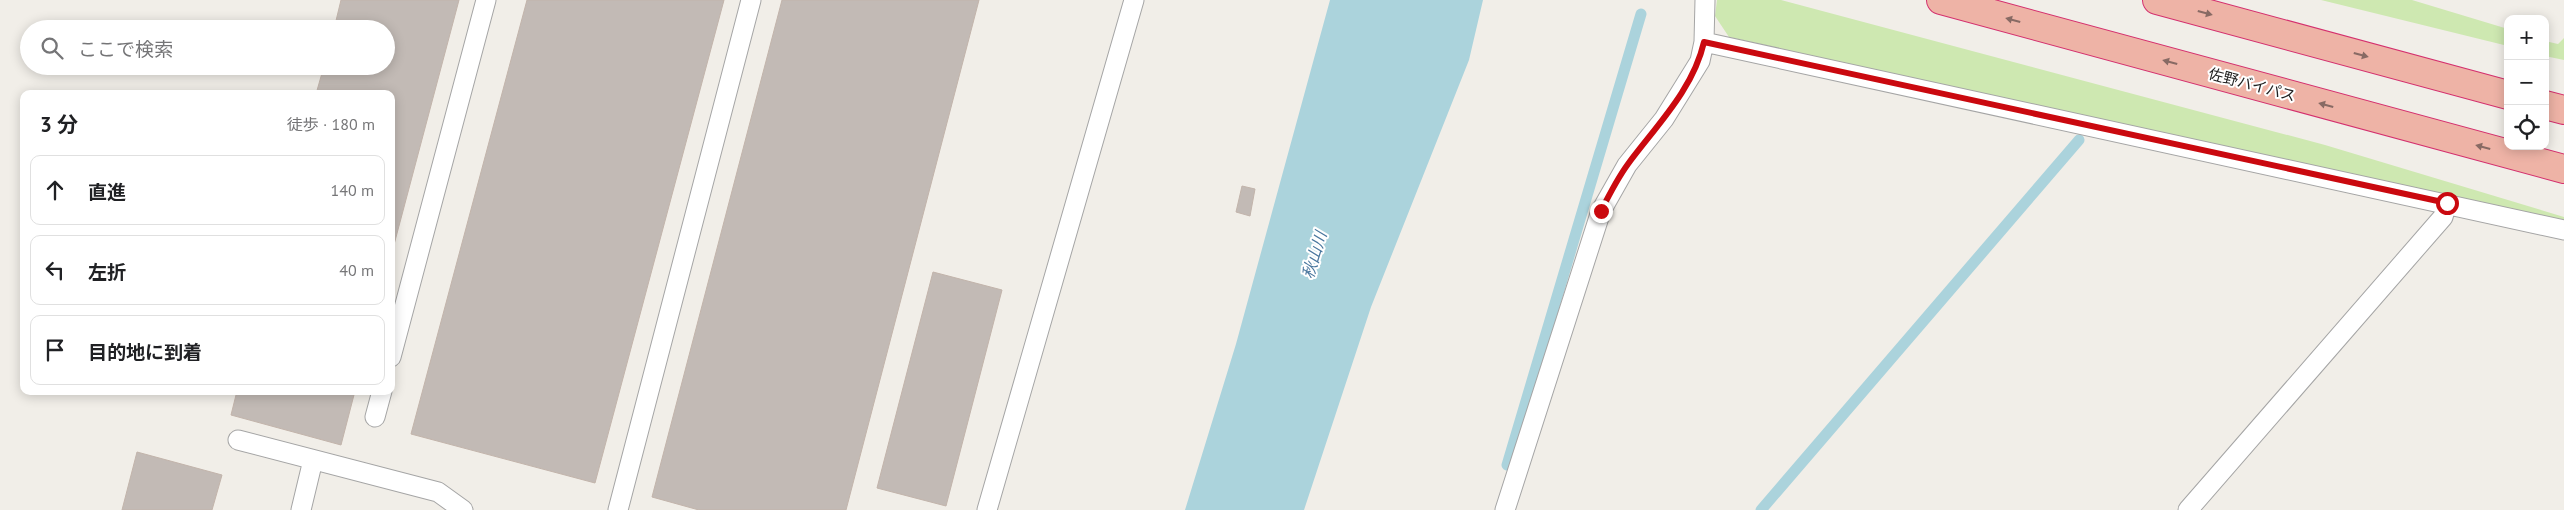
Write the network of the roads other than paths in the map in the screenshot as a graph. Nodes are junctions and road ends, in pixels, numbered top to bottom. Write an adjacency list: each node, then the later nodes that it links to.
1 (486, 0): 14 (lane)
2 (751, 0): 21 (lane)
3 (1134, 0): 22 (lane)
4 (1705, 0): 7 (lane)
5 (1941, 0): 11 (highway, 佐野バイパス, one-way to 5)
6 (2158, 0): 8 (highway, one-way to 8)
7 (1704, 42): 12 (lane); 23 (lane)
8 (2504, 94)
9 (2549, 106): 10 (highway)
10 (2564, 110)
11 (2564, 169)
12 (2447, 203): 13 (lane); 24 (lane)
13 (2564, 230)
14 (395, 342)
15 (381, 395): 16 (lane)
16 (375, 417)
17 (238, 440): 18 (lane)
18 (313, 460): 19 (lane); 20 (lane)
19 (301, 510)
20 (463, 510)
21 (618, 510)
22 (987, 510)
23 (1505, 510)
24 (2188, 510)

